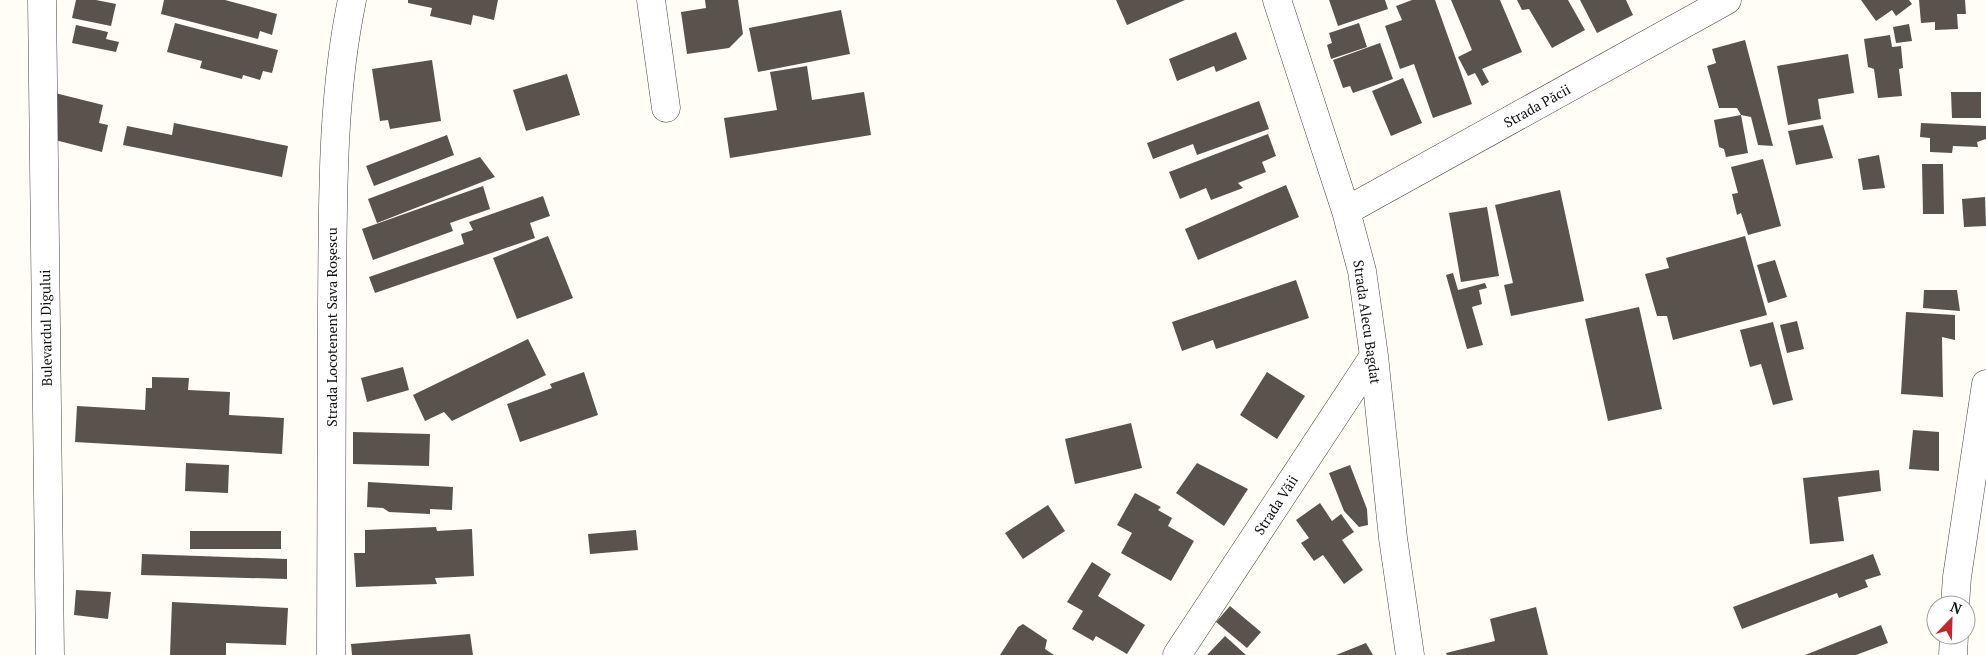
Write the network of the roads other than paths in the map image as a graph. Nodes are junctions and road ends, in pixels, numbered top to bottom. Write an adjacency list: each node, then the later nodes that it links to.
1 (42, 0): 11 (street, Bulevardul Digului)
2 (352, 0): 12 (street, Strada Locotenent Sava Roșescu)
3 (652, 0): 6 (street)
4 (1277, 0): 7 (street, Strada Alecu Bagdat)
5 (1727, 0): 7 (street, Strada Păcii)
6 (666, 108)
7 (1346, 211): 8 (street, Strada Alecu Bagdat)
8 (1374, 356): 13 (street, Strada Văii); 14 (street, Strada Alecu Bagdat)
9 (1986, 384): 10 (street)
10 (1956, 595)
11 (50, 655)
12 (331, 655)
13 (1177, 655)
14 (1410, 655)

